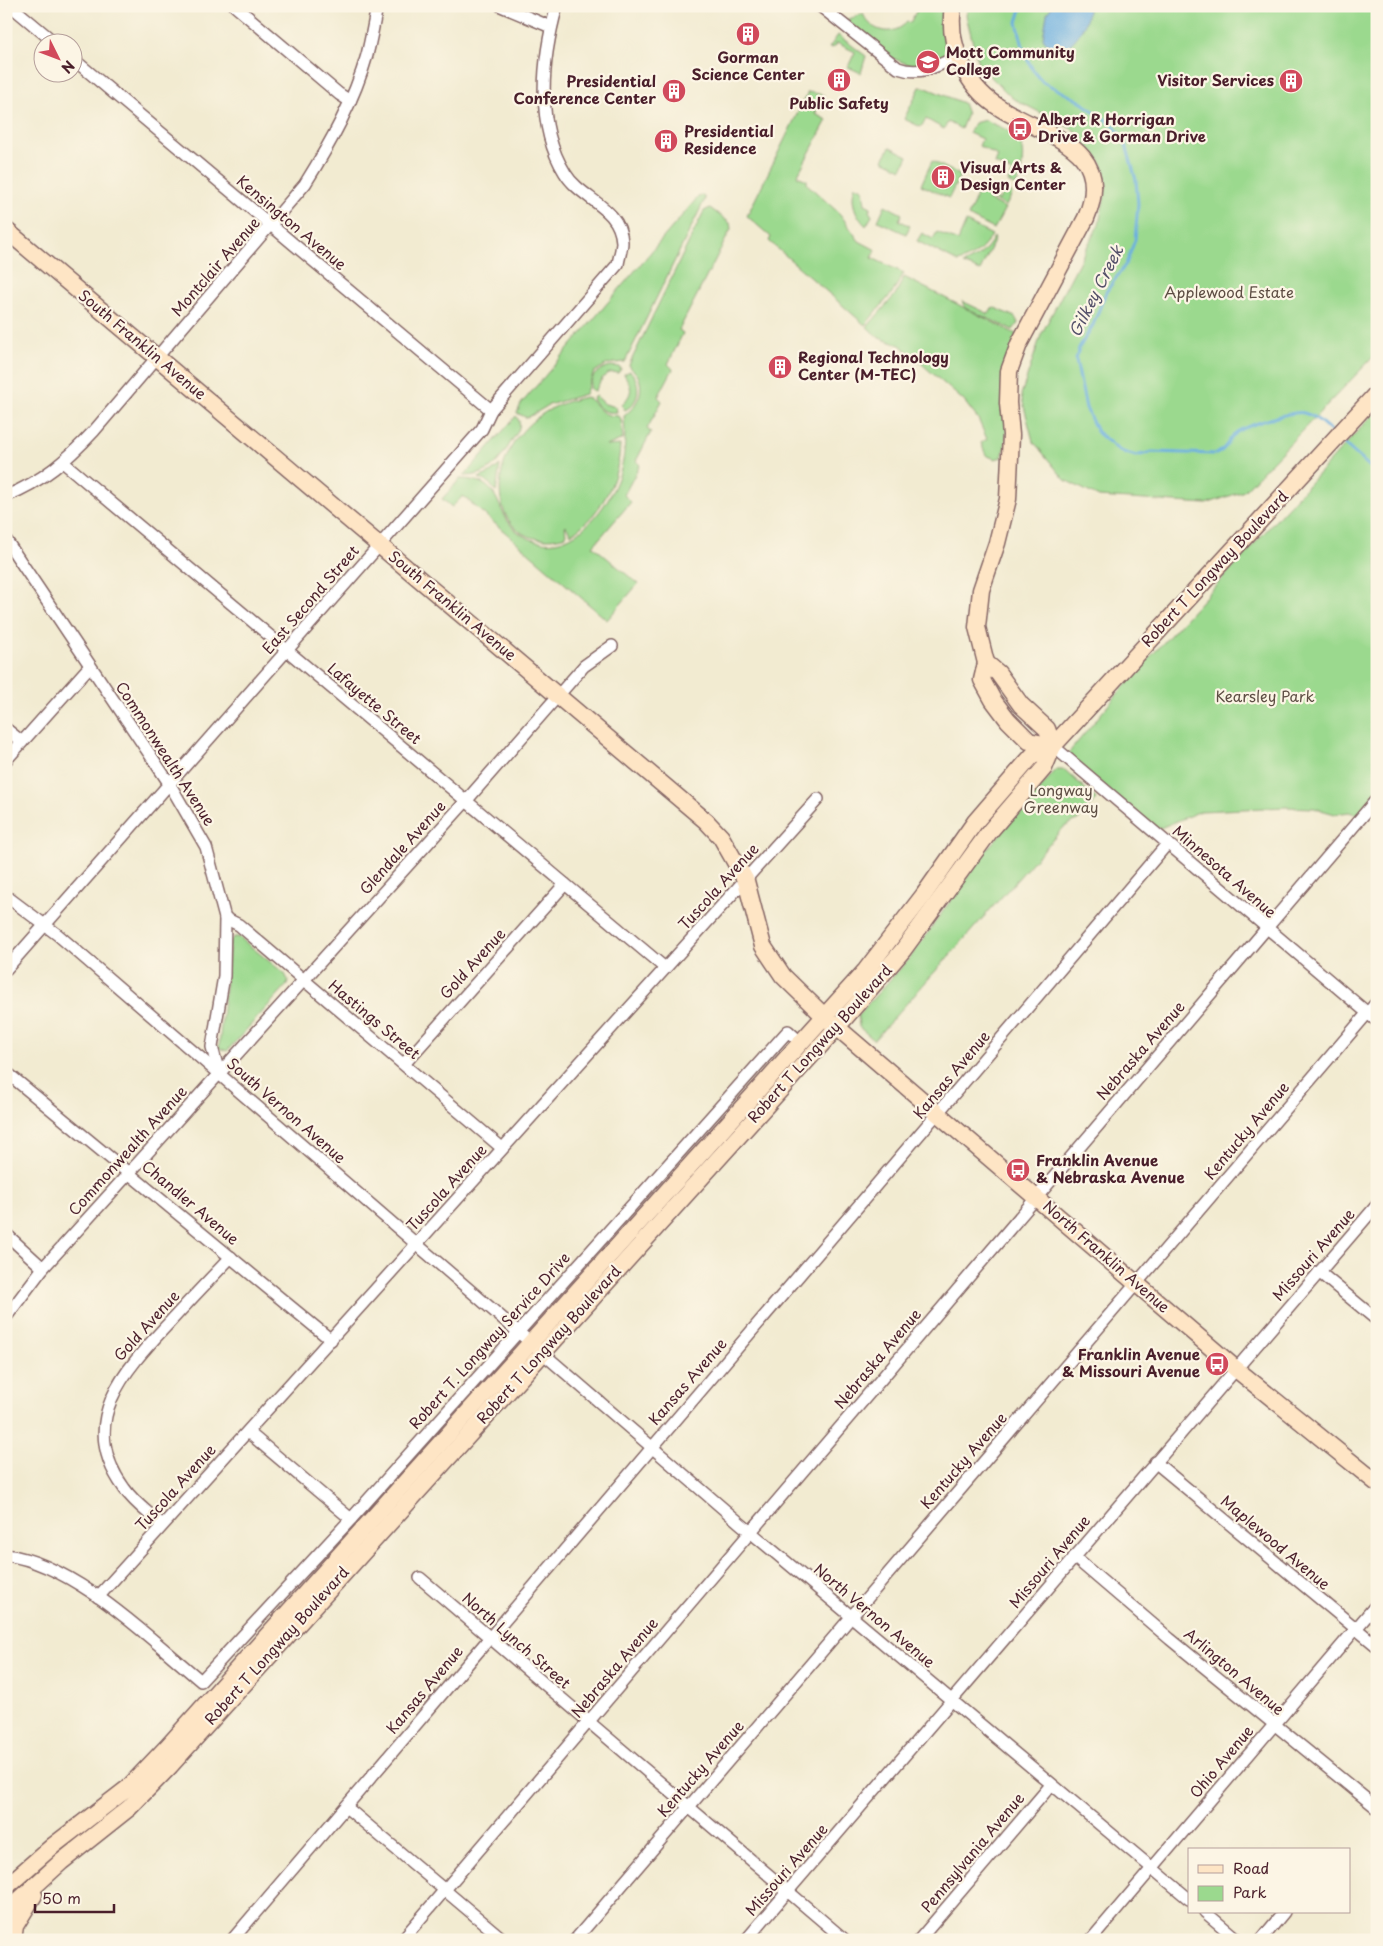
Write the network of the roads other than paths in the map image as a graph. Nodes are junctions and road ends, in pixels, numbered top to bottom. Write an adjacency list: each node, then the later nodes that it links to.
1 (11, 6): 9 (street)
2 (235, 6): 12 (street)
3 (377, 6): 12 (street, Montclair Avenue)
4 (501, 6): 8 (street)
5 (557, 6): 8 (street)
6 (820, 6): 10 (street)
7 (953, 6): 10 (street)
8 (551, 27): 17 (street, East Second Street)
9 (42, 32)
10 (958, 56): 28 (street)
11 (82, 66): 13 (street, Kensington Avenue)
12 (350, 101): 13 (street, Montclair Avenue)
13 (271, 226): 15 (street, Montclair Avenue); 17 (street, Kensington Avenue)
14 (6, 230): 15 (street, South Franklin Avenue)
15 (157, 358): 18 (street, Montclair Avenue); 21 (street, South Franklin Avenue)
16 (1377, 393): 28 (street, Robert T Longway Boulevard)
17 (491, 410): 21 (street, East Second Street)
18 (64, 463): 19 (street, Montclair Avenue); 23 (street, Lafayette Street)
19 (6, 496)
20 (6, 540): 24 (street, Commonwealth Avenue)
21 (378, 545): 23 (street, East Second Street); 25 (street, South Franklin Avenue)
22 (612, 646): 25 (street, Glendale Avenue)
23 (287, 650): 30 (street, East Second Street); 33 (street, Lafayette Street)
24 (90, 666): 27 (street); 30 (street, Commonwealth Avenue)
25 (559, 694): 33 (street, Glendale Avenue); 35 (street, South Franklin Avenue)
26 (6, 729): 27 (street)
27 (22, 742): 29 (street)
28 (1053, 746): 34 (street, Minnesota Avenue); 46 (street, Robert T Longway Boulevard)
29 (6, 760)
30 (169, 784): 38 (street, Commonwealth Avenue); 39 (street, East Second Street)
31 (818, 799): 35 (street, Tuscola Avenue)
32 (1377, 799): 40 (street, Nebraska Avenue)
33 (466, 801): 36 (street, Lafayette Street); 43 (street, Glendale Avenue)
34 (1168, 843): 40 (street, Minnesota Avenue); 52 (street, Kansas Avenue)
35 (746, 881): 41 (street, Tuscola Avenue); 46 (street, South Franklin Avenue)
36 (565, 884): 41 (street, Lafayette Street); 49 (street, Gold Avenue)
37 (6, 896): 39 (street, South Vernon Avenue)
38 (225, 918): 43 (street, Hastings Street); 51 (street, Commonwealth Avenue)
39 (44, 925): 42 (street, East Second Street); 51 (street, South Vernon Avenue)
40 (1267, 928): 45 (street, Minnesota Avenue); 55 (street, Nebraska Avenue)
41 (665, 968): 53 (street, Tuscola Avenue)
42 (6, 969)
43 (304, 981): 49 (street, Hastings Street); 51 (street, Glendale Avenue)
44 (1377, 1002): 45 (street, Kentucky Avenue)
45 (1367, 1013): 47 (street, Minnesota Avenue); 62 (street, Kentucky Avenue)
46 (832, 1021): 48 (street, Robert T Longway Boulevard); 52 (street, North Franklin Avenue); 67 (street, Robert T Longway Boulevard)
47 (1377, 1021)
48 (801, 1043): 65 (street, Robert T. Longway Service Drive); 67 (street, Robert T Longway Boulevard)
49 (404, 1064): 53 (street, Hastings Street)
50 (6, 1072): 54 (street, Chandler Avenue)
51 (219, 1073): 54 (street, Commonwealth Avenue); 58 (street, South Vernon Avenue)
52 (939, 1114): 55 (street, North Franklin Avenue); 70 (street, Kansas Avenue)
53 (502, 1148): 58 (street, Tuscola Avenue)
54 (130, 1172): 59 (street, Chandler Avenue); 60 (street, Commonwealth Avenue)
55 (1036, 1197): 62 (street, North Franklin Avenue); 75 (street, Nebraska Avenue)
56 (1377, 1205): 61 (street, Missouri Avenue)
57 (6, 1234): 60 (street)
58 (417, 1244): 65 (street, South Vernon Avenue); 66 (street, Tuscola Avenue)
59 (231, 1257): 66 (street, Chandler Avenue); 74 (street, Gold Avenue)
60 (43, 1268): 63 (street, Commonwealth Avenue)
61 (1319, 1272): 64 (street); 68 (street, Missouri Avenue)
62 (1136, 1284): 68 (street, North Franklin Avenue); 81 (street, Kentucky Avenue)
63 (6, 1318)
64 (1377, 1320)
65 (518, 1333): 67 (street, South Vernon Avenue); 73 (street, Robert T. Longway Service Drive)
66 (331, 1340): 69 (street, Tuscola Avenue)
67 (537, 1348): 70 (street, North Vernon Avenue); 88 (street, Robert T Longway Boulevard); 89 (street, Robert T Longway Boulevard)
68 (1236, 1369): 71 (street, Missouri Avenue); 72 (street, North Franklin Avenue)
69 (248, 1432): 73 (street); 74 (street, Tuscola Avenue)
70 (652, 1448): 75 (street, North Vernon Avenue); 83 (street, Kansas Avenue)
71 (1155, 1462): 77 (street, Missouri Avenue); 82 (street, Maplewood Avenue)
72 (1377, 1483)
73 (351, 1519): 79 (street, Robert T. Longway Service Drive)
74 (162, 1525): 79 (street, Tuscola Avenue)
75 (751, 1532): 81 (street, North Vernon Avenue); 86 (street, Nebraska Avenue)
76 (6, 1555): 79 (street)
77 (1074, 1557): 85 (street, Missouri Avenue); 87 (street, Arlington Avenue)
78 (420, 1578): 83 (street, North Lynch Street)
79 (98, 1597)
80 (1377, 1604): 82 (street, Ohio Avenue)
81 (851, 1617): 85 (street, North Vernon Avenue); 92 (street, Kentucky Avenue)
82 (1355, 1629): 84 (street, Maplewood Avenue); 87 (street, Ohio Avenue)
83 (489, 1638): 86 (street, North Lynch Street); 91 (street, Kansas Avenue)
84 (1377, 1646)
85 (951, 1701): 90 (street, North Vernon Avenue); 99 (street, Missouri Avenue)
86 (588, 1722): 92 (street, North Lynch Street); 98 (street, Nebraska Avenue)
87 (1274, 1724): 93 (street, Arlington Avenue); 95 (street, Ohio Avenue)
88 (172, 1742): 89 (street); 96 (street, Robert T Longway Boulevard)
89 (190, 1742): 94 (street, Robert T Longway Boulevard)
90 (1051, 1785): 95 (street, North Vernon Avenue); 111 (street, Pennsylvania Avenue)
91 (346, 1807): 98 (street); 105 (street, Kansas Avenue)
92 (688, 1807): 99 (street, North Lynch Street); 108 (street, Kentucky Avenue)
93 (1377, 1808)
94 (61, 1862): 101 (street, Robert T Longway Boulevard); 104 (street)
95 (1152, 1868): 100 (street, North Vernon Avenue); 112 (street, Ohio Avenue)
96 (13, 1877): 97 (street, Robert T Longway Boulevard)
97 (6, 1887)
98 (444, 1890): 106 (street, Nebraska Avenue); 107 (street)
99 (788, 1892): 109 (street, Missouri Avenue); 110 (street, North Lynch Street)
100 (1188, 1898)
101 (6, 1912)
102 (1207, 1914): 113 (street)
103 (1282, 1914): 114 (street)
104 (13, 1940)
105 (232, 1940)
106 (402, 1940)
107 (504, 1940)
108 (574, 1940)
109 (746, 1940)
110 (845, 1940)
111 (919, 1940)
112 (1091, 1940)
113 (1238, 1940)
114 (1261, 1940)

